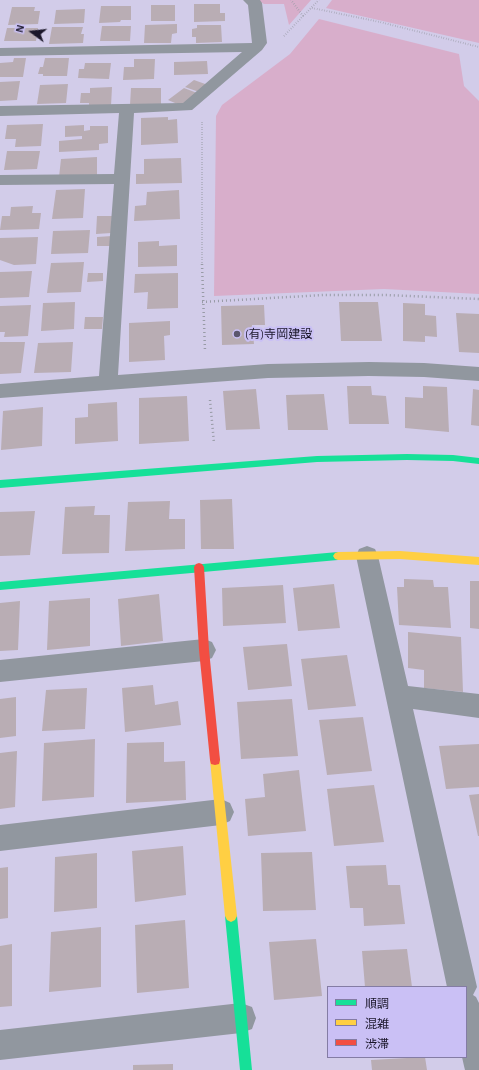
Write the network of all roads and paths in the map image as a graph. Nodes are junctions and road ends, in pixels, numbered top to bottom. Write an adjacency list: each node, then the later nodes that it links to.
1 (250, 0): 7 (street)
2 (291, 0): 5 (path)
3 (319, 0): 4 (path)
4 (312, 8): 5 (path); 8 (path)
5 (303, 16): 6 (path)
6 (281, 39)
7 (257, 47): 9 (street); 10 (street)
8 (479, 47)
9 (0, 52)
10 (127, 108): 11 (street); 13 (street)
11 (0, 111)
12 (202, 118): 16 (path)
13 (122, 179): 14 (street); 19 (street)
14 (0, 180)
15 (479, 299): 16 (path)
16 (202, 302): 18 (path)
17 (479, 374): 18 (street)
18 (207, 375): 19 (street); 21 (path)
19 (108, 382): 20 (street)
20 (0, 391)
21 (214, 448)
22 (479, 461): 23 (street)
23 (0, 484)
24 (366, 556): 25 (street); 26 (street); 30 (street)
25 (479, 561)
26 (199, 568): 27 (street); 28 (street)
27 (0, 586)
28 (204, 650): 29 (street); 32 (street)
29 (0, 671)
30 (398, 696): 31 (street); 34 (street)
31 (479, 706)
32 (221, 812): 33 (street); 36 (street)
33 (0, 838)
34 (462, 986)
35 (467, 1012): 38 (street)
36 (241, 1018): 37 (street); 39 (street)
37 (0, 1045)
38 (479, 1066)
39 (246, 1070)

